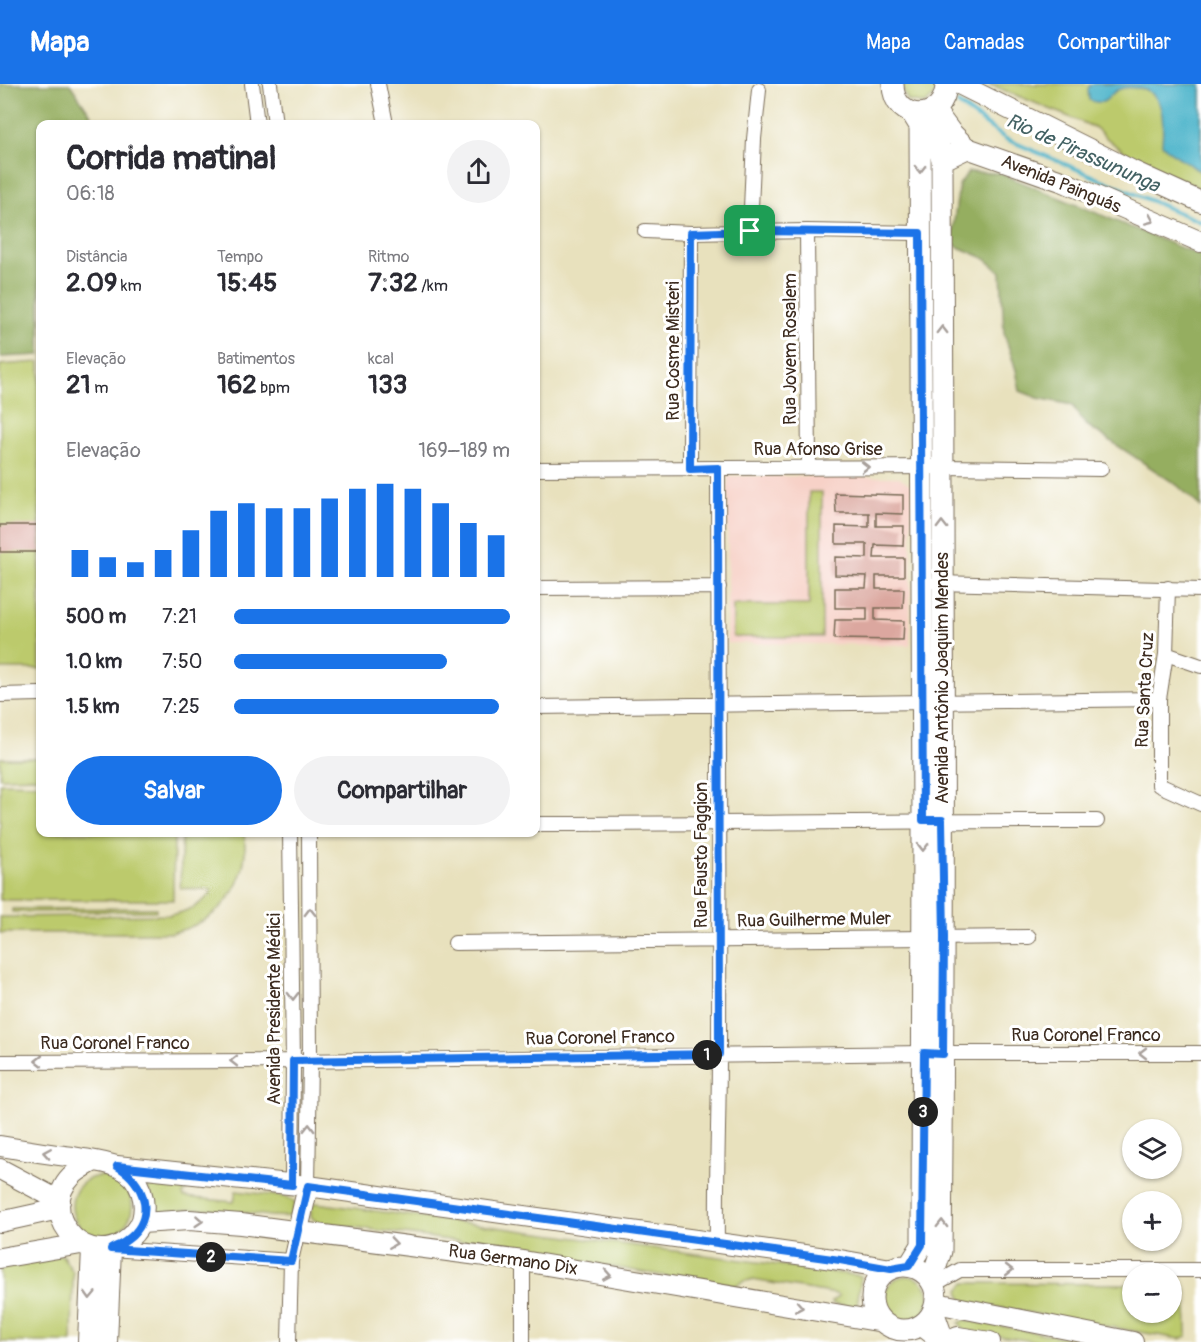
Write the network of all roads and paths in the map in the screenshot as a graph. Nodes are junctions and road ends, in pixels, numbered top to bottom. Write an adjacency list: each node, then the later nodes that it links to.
1 (252, 84): 9 (street)
2 (270, 84): 10 (street)
3 (378, 84): 11 (street)
4 (892, 84): 8 (main road)
5 (946, 84): 8 (main road)
6 (959, 84): 14 (main road)
7 (759, 90): 16 (street)
8 (926, 111): 12 (main road, Avenida Painguás); 13 (main road, Avenida Antônio Joaquim Mendes); 19 (main road, Avenida Antônio Joaquim Mendes, one-way to 19)
9 (256, 120)
10 (274, 120)
11 (385, 120)
12 (967, 148): 13 (main road); 20 (main road, Avenida Painguás, one-way to 20)
13 (942, 160): 21 (main road, Avenida Antônio Joaquim Mendes, one-way to 13)
14 (1201, 202)
15 (645, 231): 18 (street)
16 (750, 231): 17 (street); 18 (street)
17 (807, 231): 19 (street); 23 (street, Rua Jovem Rosalem)
18 (691, 233): 25 (street, Rua Cosme Misteri)
19 (920, 233): 21 (main road, Avenida Antônio Joaquim Mendes)
20 (1201, 242)
21 (931, 467): 23 (street, Rua Afonso Grise, one-way to 21); 26 (street, Rua Afonso Grise); 27 (main road, Avenida Antônio Joaquim Mendes)
22 (718, 468): 23 (street, Rua Afonso Grise); 25 (street, Rua Afonso Grise); 28 (street, Rua Fausto Faggion)
23 (809, 468)
24 (540, 469): 25 (street, Rua Afonso Grise)
25 (690, 469)
26 (1101, 469)
27 (933, 583): 30 (street); 37 (main road, Avenida Antônio Joaquim Mendes)
28 (719, 587): 29 (street); 38 (street, Rua Fausto Faggion)
29 (540, 588)
30 (1168, 588): 31 (street); 32 (street, Rua Santa Cruz)
31 (1201, 590)
32 (1166, 654): 33 (street); 36 (street, Rua Santa Cruz)
33 (1201, 666)
34 (36, 694): 35 (street)
35 (0, 695)
36 (1159, 699): 37 (street); 40 (street, Rua Santa Cruz)
37 (932, 703): 38 (street); 41 (main road, Avenida Antônio Joaquim Mendes)
38 (718, 704): 39 (street); 44 (street, Rua Fausto Faggion)
39 (540, 707)
40 (1201, 804)
41 (933, 820): 42 (street); 44 (street); 47 (main road, Avenida Antônio Joaquim Mendes, one-way to 47); 48 (main road, Avenida Antônio Joaquim Mendes)
42 (1097, 821)
43 (540, 824): 44 (street)
44 (720, 824): 50 (street, Rua Fausto Faggion)
45 (290, 837): 51 (street, Avenida Presidente Médici)
46 (312, 837): 52 (street, Avenida Presidente Médici, one-way to 46)
47 (922, 937): 48 (street, Rua Guilherme Muler); 50 (street, Rua Guilherme Muler); 54 (main road, Avenida Antônio Joaquim Mendes)
48 (944, 937): 49 (street, Rua Guilherme Muler); 54 (main road, Avenida Antônio Joaquim Mendes)
49 (1029, 937)
50 (718, 939): 53 (street, Rua Guilherme Muler); 56 (street, Rua Fausto Faggion)
51 (292, 941): 52 (street); 57 (street, Avenida Presidente Médici, one-way to 57)
52 (310, 941): 58 (street, Avenida Presidente Médici)
53 (455, 942)
54 (933, 1053): 55 (street, Rua Coronel Franco, one-way to 54); 56 (street, Rua Coronel Franco); 74 (main road, Avenida Antônio Joaquim Mendes); 76 (main road, Avenida Antônio Joaquim Mendes, one-way to 54)
55 (1201, 1053)
56 (719, 1054): 58 (street, Rua Coronel Franco); 69 (street, Rua Fausto Faggion)
57 (293, 1061): 58 (street, Rua Coronel Franco); 59 (street, Rua Coronel Franco, one-way to 59); 64 (street, Avenida Presidente Médici)
58 (310, 1061): 64 (street, Avenida Presidente Médici, one-way to 58)
59 (0, 1062)
60 (0, 1146): 61 (main road, one-way to 60)
61 (94, 1161): 62 (main road); 65 (main road)
62 (117, 1166): 64 (main road); 67 (main road)
63 (5, 1174): 65 (main road)
64 (300, 1186): 68 (main road); 69 (main road)
65 (60, 1205): 66 (main road); 70 (main road)
66 (0, 1222)
67 (141, 1223): 68 (main road, Rua Germano Dix, one-way to 68); 70 (main road)
68 (298, 1230): 72 (street); 73 (main road, Rua Germano Dix, one-way to 73)
69 (717, 1243): 74 (main road)
70 (95, 1247): 71 (main road); 72 (street); 78 (main road, one-way to 78); 79 (main road)
71 (0, 1258)
72 (291, 1261): 80 (street)
73 (522, 1261): 77 (main road, Rua Germano Dix, one-way to 77); 81 (street)
74 (900, 1268): 76 (main road); 77 (main road)
75 (1201, 1269): 76 (street, one-way to 75)
76 (927, 1311): 77 (main road); 82 (main road); 84 (main road)
77 (883, 1322)
78 (88, 1342)
79 (107, 1342)
80 (289, 1342)
81 (523, 1342)
82 (944, 1342): 83 (main road)
83 (990, 1342)
84 (1133, 1342)

